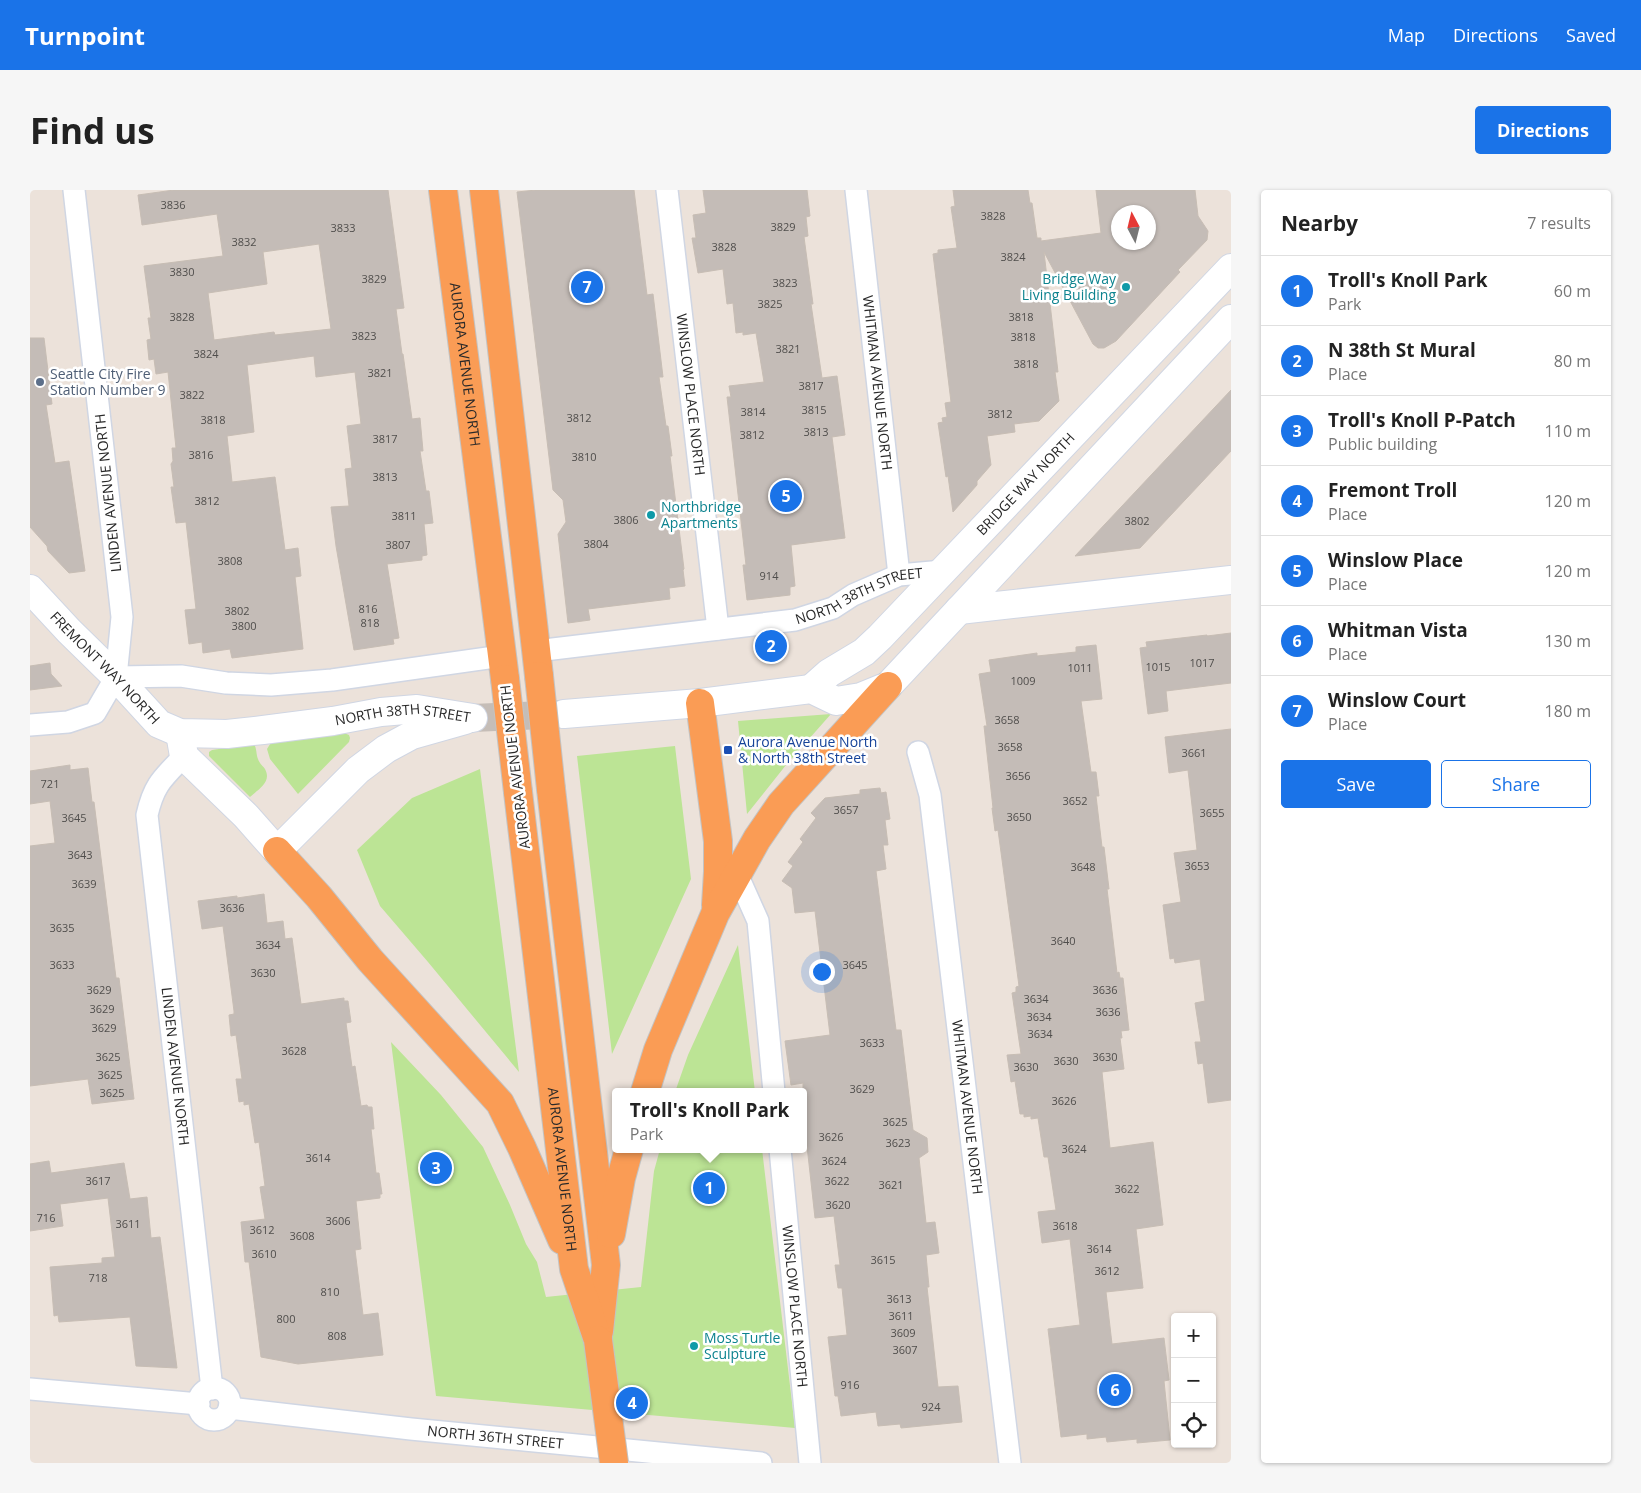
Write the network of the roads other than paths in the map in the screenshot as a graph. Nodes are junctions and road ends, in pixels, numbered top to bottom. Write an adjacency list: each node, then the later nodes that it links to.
1 (74, 190): 16 (street, LINDEN AVENUE NORTH)
2 (443, 190): 15 (highway, AURORA AVENUE NORTH)
3 (484, 190): 14 (highway, AURORA AVENUE NORTH)
4 (666, 190): 13 (street, WINSLOW PLACE NORTH)
5 (856, 190): 9 (street, WHITMAN AVENUE NORTH)
6 (1231, 268): 8 (main road, BRIDGE WAY NORTH)
7 (1231, 319): 12 (main road)
8 (943, 571): 9 (street, NORTH 38TH STREET); 18 (main road, BRIDGE WAY NORTH)
9 (899, 575): 13 (street, NORTH 38TH STREET)
10 (1231, 580): 12 (main road)
11 (30, 589): 16 (main road, FREMONT WAY NORTH)
12 (959, 610): 17 (main road)
13 (718, 630): 14 (street, NORTH 38TH STREET)
14 (538, 663): 31 (highway, AURORA AVENUE NORTH, bridge)
15 (503, 667): 16 (street); 32 (highway, AURORA AVENUE NORTH, bridge)
16 (116, 677): 21 (street); 22 (main road, FREMONT WAY NORTH)
17 (888, 686): 18 (main road); 25 (highway)
18 (811, 690): 19 (main road)
19 (700, 703): 20 (main road); 26 (highway)
20 (564, 714)
21 (30, 725)
22 (182, 745): 24 (main road, FREMONT WAY NORTH); 24 (main road, NORTH 38TH STREET); 35 (street, LINDEN AVENUE NORTH)
23 (918, 752): 39 (street, WHITMAN AVENUE NORTH)
24 (277, 851): 32 (highway)
25 (736, 874): 26 (highway); 28 (street)
26 (715, 914): 27 (highway)
27 (646, 1088)
28 (774, 1088)
29 (628, 1153): 31 (highway)
30 (780, 1153): 38 (street, WINSLOW PLACE NORTH)
31 (606, 1265): 33 (highway, AURORA AVENUE NORTH)
32 (574, 1269): 33 (highway, AURORA AVENUE NORTH)
33 (598, 1340): 36 (highway, AURORA AVENUE NORTH, bridge)
34 (30, 1389): 35 (street)
35 (205, 1396): 36 (street, NORTH 36TH STREET)
36 (622, 1459): 37 (street, NORTH 36TH STREET)
37 (761, 1463)
38 (810, 1463)
39 (1010, 1463)

